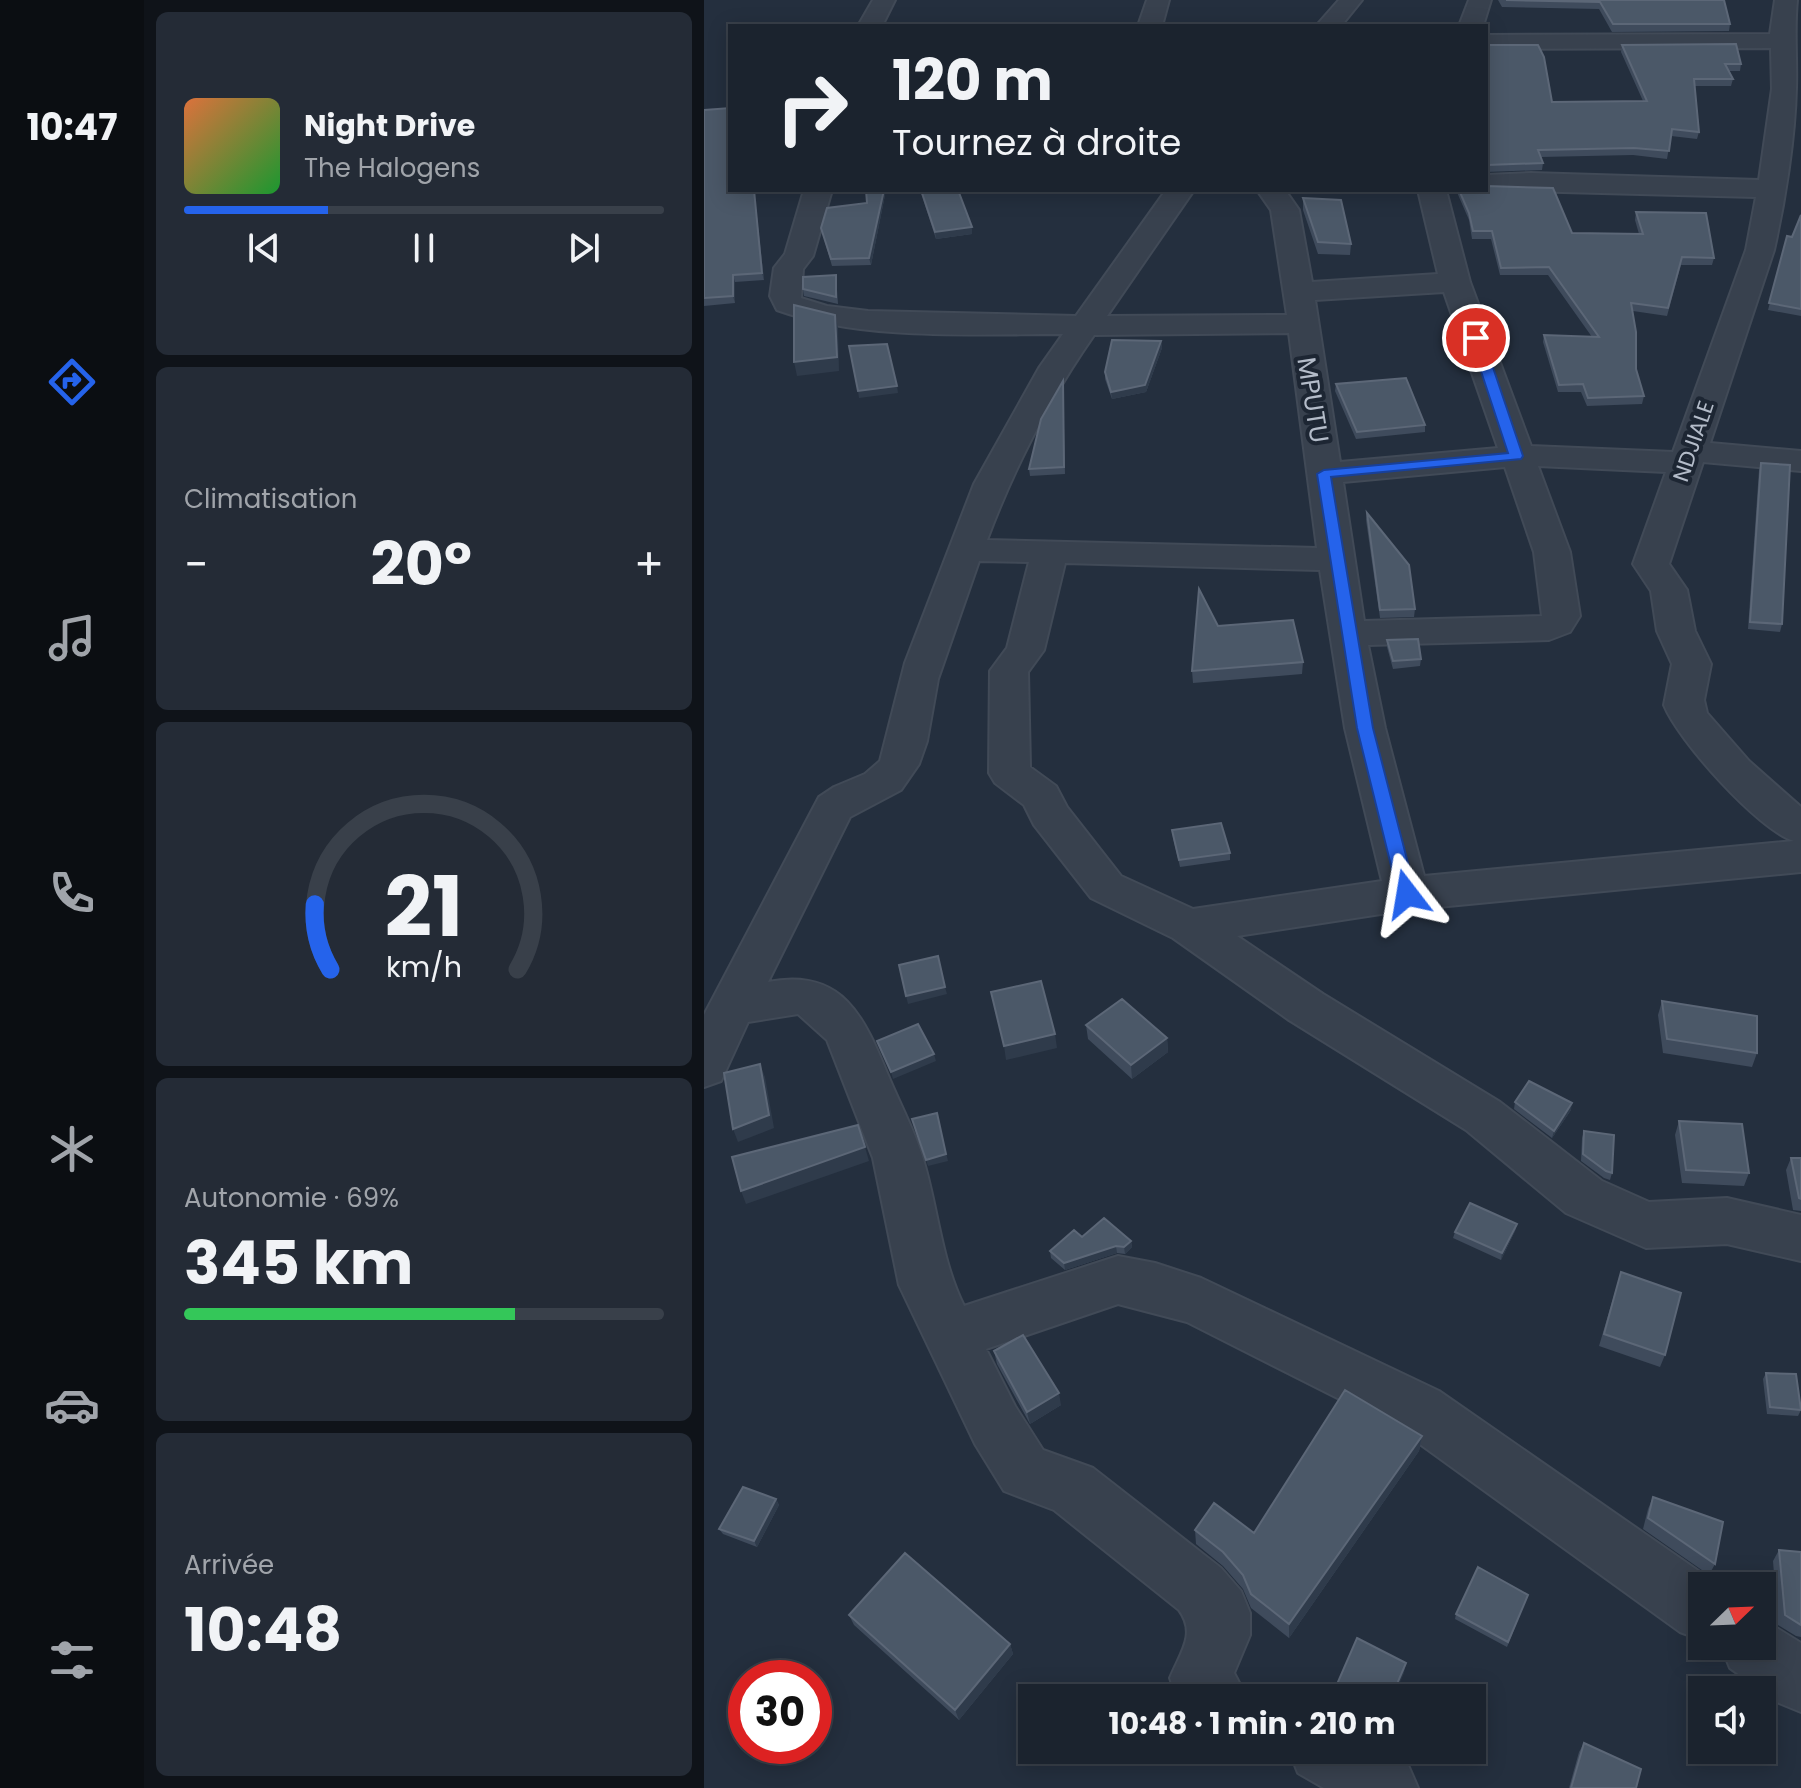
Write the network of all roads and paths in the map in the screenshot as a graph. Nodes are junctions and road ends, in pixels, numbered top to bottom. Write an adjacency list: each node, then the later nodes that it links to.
1 (884, 0): 6 (street)
2 (1158, 0): 7 (street)
3 (1351, 0): 8 (street)
4 (1480, 0): 9 (street)
5 (1786, 0): 10 (street, NDJIALE)
6 (871, 24)
7 (1151, 24)
8 (1330, 24)
9 (1472, 24)
10 (1782, 41): 11 (street); 13 (street, NDJIALE)
11 (1488, 42)
12 (1488, 183): 13 (street)
13 (1770, 189): 22 (street, NDJIALE)
14 (817, 192): 20 (street)
15 (1179, 192): 20 (street)
16 (1272, 192): 19 (street, MPUTU)
17 (1432, 192): 18 (street)
18 (1455, 282): 19 (street); 21 (street)
19 (1300, 308): 20 (street); 24 (street, MPUTU)
20 (1084, 327): 25 (street)
21 (1516, 456): 22 (street); 24 (street); 28 (street)
22 (1687, 457): 23 (street); 29 (street, NDJIALE)
23 (1801, 461)
24 (1324, 474): 27 (street, MPUTU)
25 (965, 550): 26 (street); 33 (street)
26 (1050, 551): 27 (street); 32 (street)
27 (1337, 559): 28 (street, MPUTU)
28 (1347, 634): 31 (street, MPUTU)
29 (1801, 828)
30 (1801, 856): 31 (street)
31 (1407, 894): 32 (street)
32 (1189, 926): 35 (street)
33 (733, 1007): 34 (street); 36 (street)
34 (704, 1067)
35 (1801, 1238)
36 (949, 1336): 37 (street); 40 (street)
37 (1688, 1600)
38 (1772, 1660): 39 (street)
39 (1801, 1681)
40 (1203, 1684)
41 (1345, 1764): 42 (street)
42 (1385, 1788)

